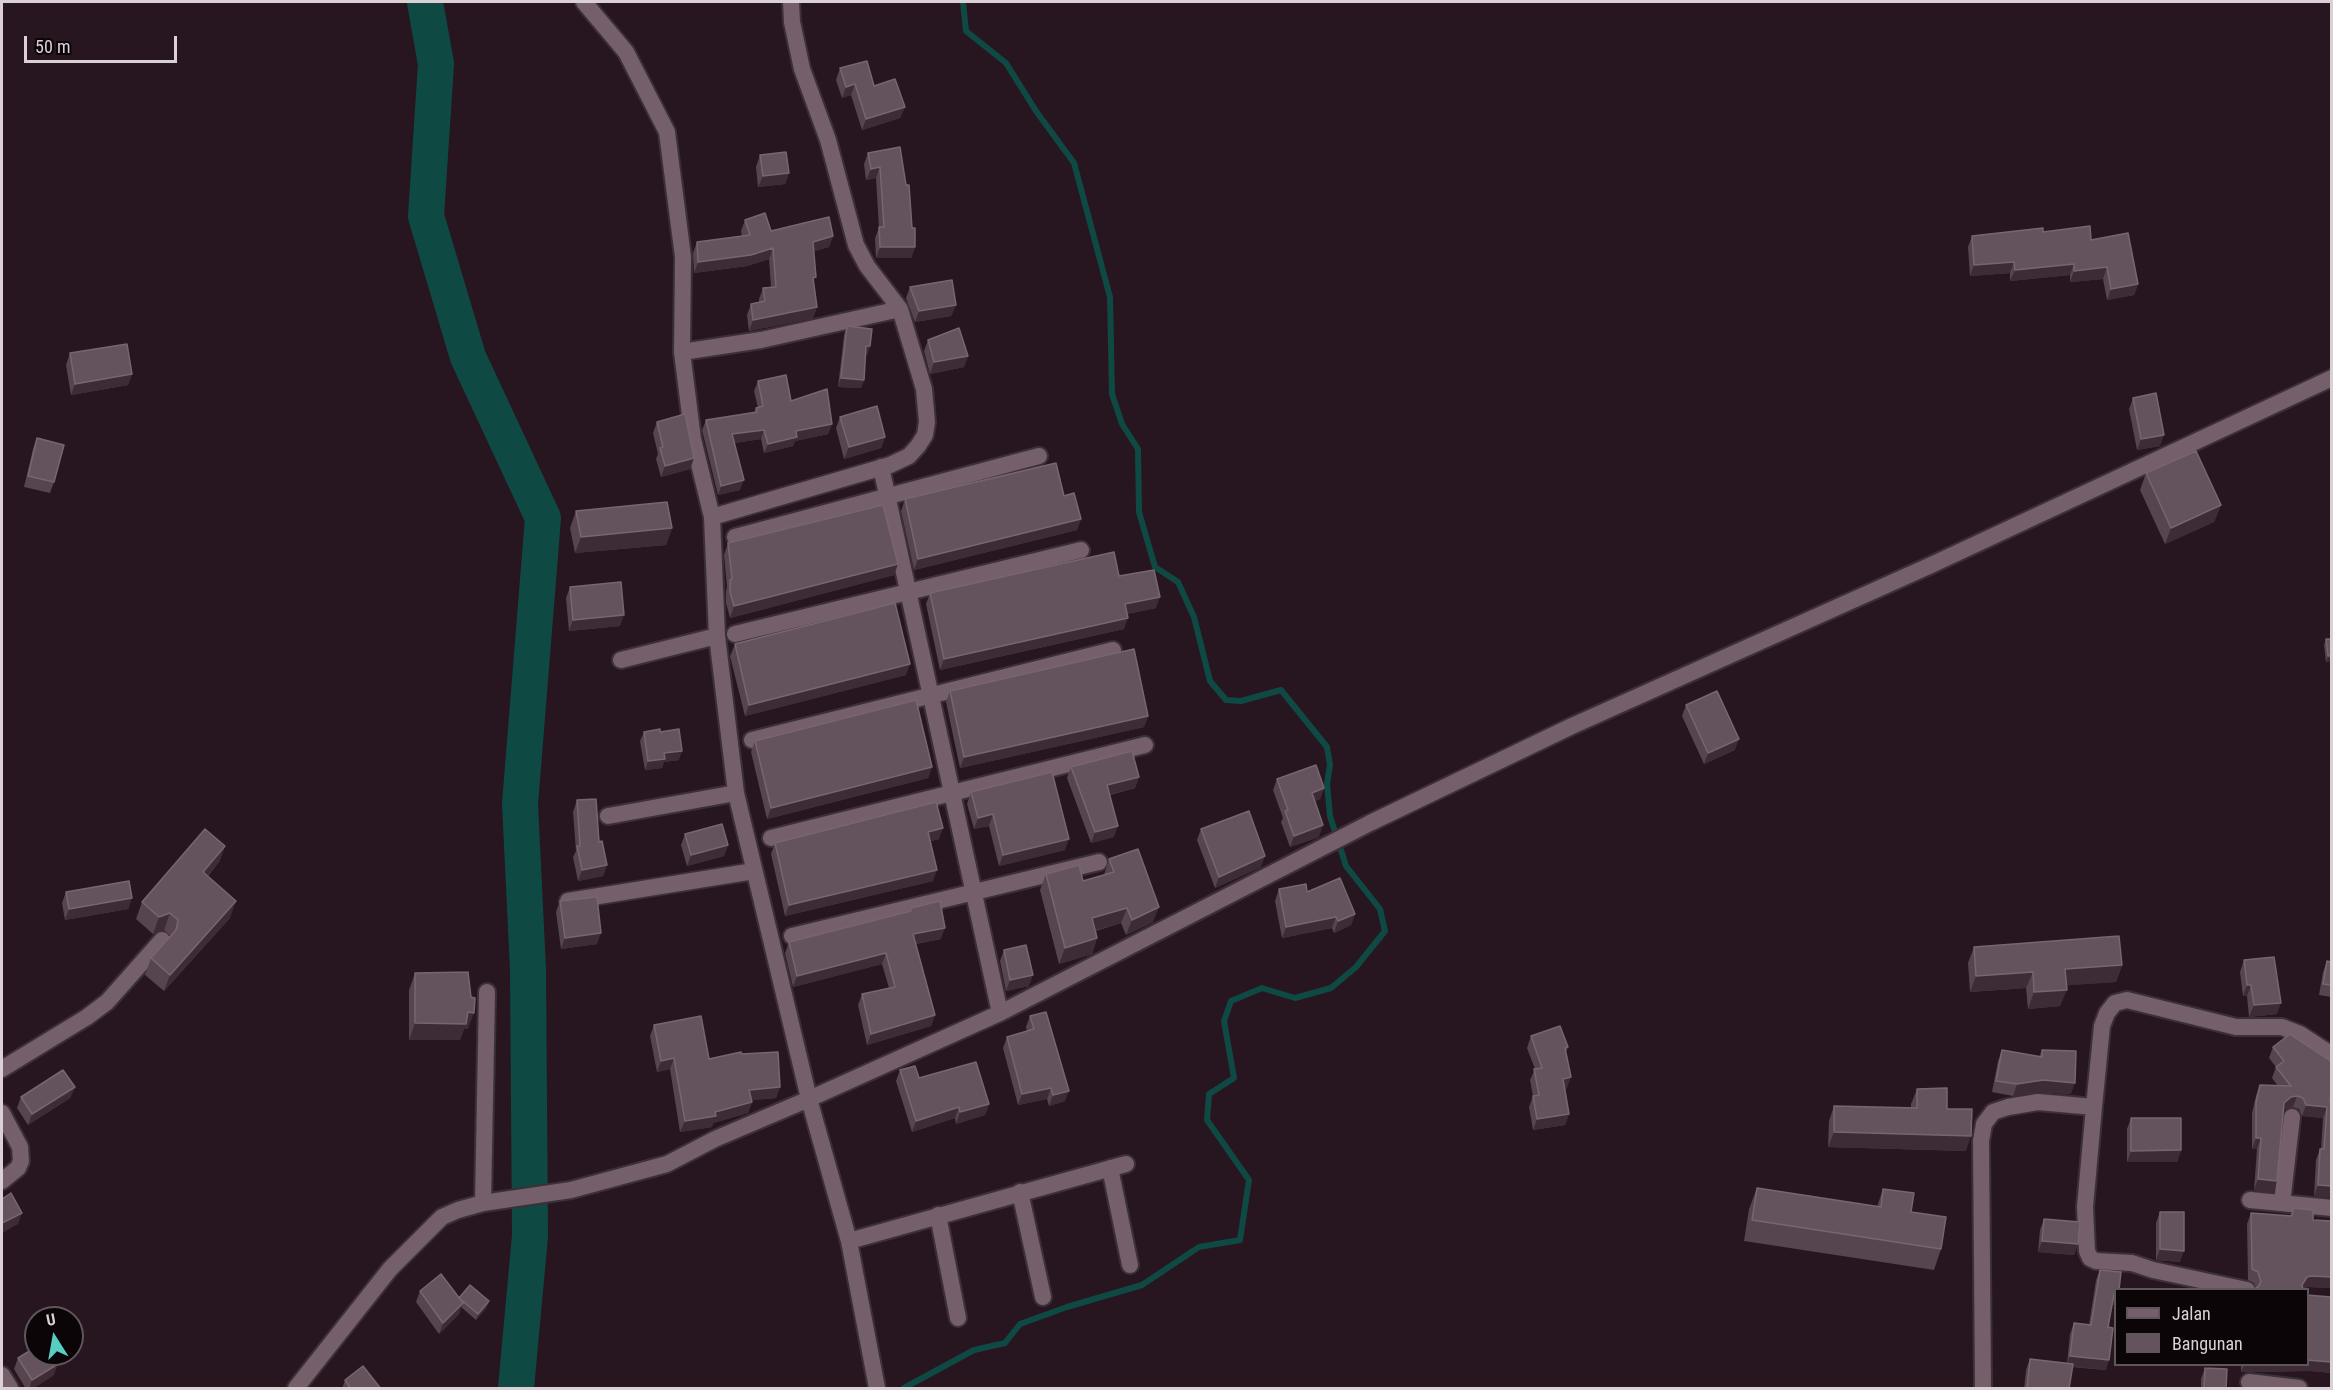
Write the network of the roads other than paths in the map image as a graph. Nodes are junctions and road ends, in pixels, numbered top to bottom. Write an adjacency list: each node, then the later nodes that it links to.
1 (584, 2): 4 (street)
2 (791, 2): 3 (street)
3 (900, 309): 4 (street); 7 (street)
4 (682, 352): 9 (street)
5 (2331, 378): 31 (street)
6 (1039, 456): 8 (street)
7 (881, 467): 8 (street); 9 (street)
8 (888, 496): 10 (street); 12 (street)
9 (712, 517): 14 (street)
10 (735, 537)
11 (1081, 550): 12 (street)
12 (909, 592): 13 (street); 17 (street)
13 (735, 634)
14 (717, 636): 16 (street); 20 (street)
15 (1113, 650): 17 (street)
16 (621, 660)
17 (931, 695): 18 (street); 21 (street)
18 (752, 740)
19 (1145, 745): 21 (street)
20 (736, 793): 22 (street); 25 (street)
21 (952, 793): 23 (street); 26 (street)
22 (608, 816)
23 (771, 838)
24 (1099, 862): 26 (street)
25 (754, 871): 27 (street); 34 (street)
26 (974, 892): 28 (street); 31 (street)
27 (561, 902)
28 (792, 936)
29 (162, 940): 33 (street)
30 (487, 992): 41 (street)
31 (1000, 1012): 34 (street)
32 (2331, 1056): 35 (street)
33 (2, 1070)
34 (809, 1100): 41 (street); 45 (street)
35 (2094, 1107): 47 (street); 55 (street)
36 (2, 1113): 38 (street)
37 (2292, 1117): 42 (street)
38 (2, 1181)
39 (1020, 1192): 44 (street); 46 (street); 48 (street)
40 (2250, 1200): 42 (street)
41 (483, 1203): 53 (street)
42 (2282, 1203): 43 (street)
43 (2331, 1208)
44 (938, 1215): 45 (street); 49 (street)
45 (849, 1241): 54 (street)
46 (1130, 1265)
47 (2238, 1288)
48 (1043, 1297)
49 (958, 1318)
50 (2, 1375): 52 (street)
51 (2249, 1382): 56 (street)
52 (10, 1389)
53 (296, 1389)
54 (877, 1389)
55 (1983, 1389)
56 (2299, 1389)

